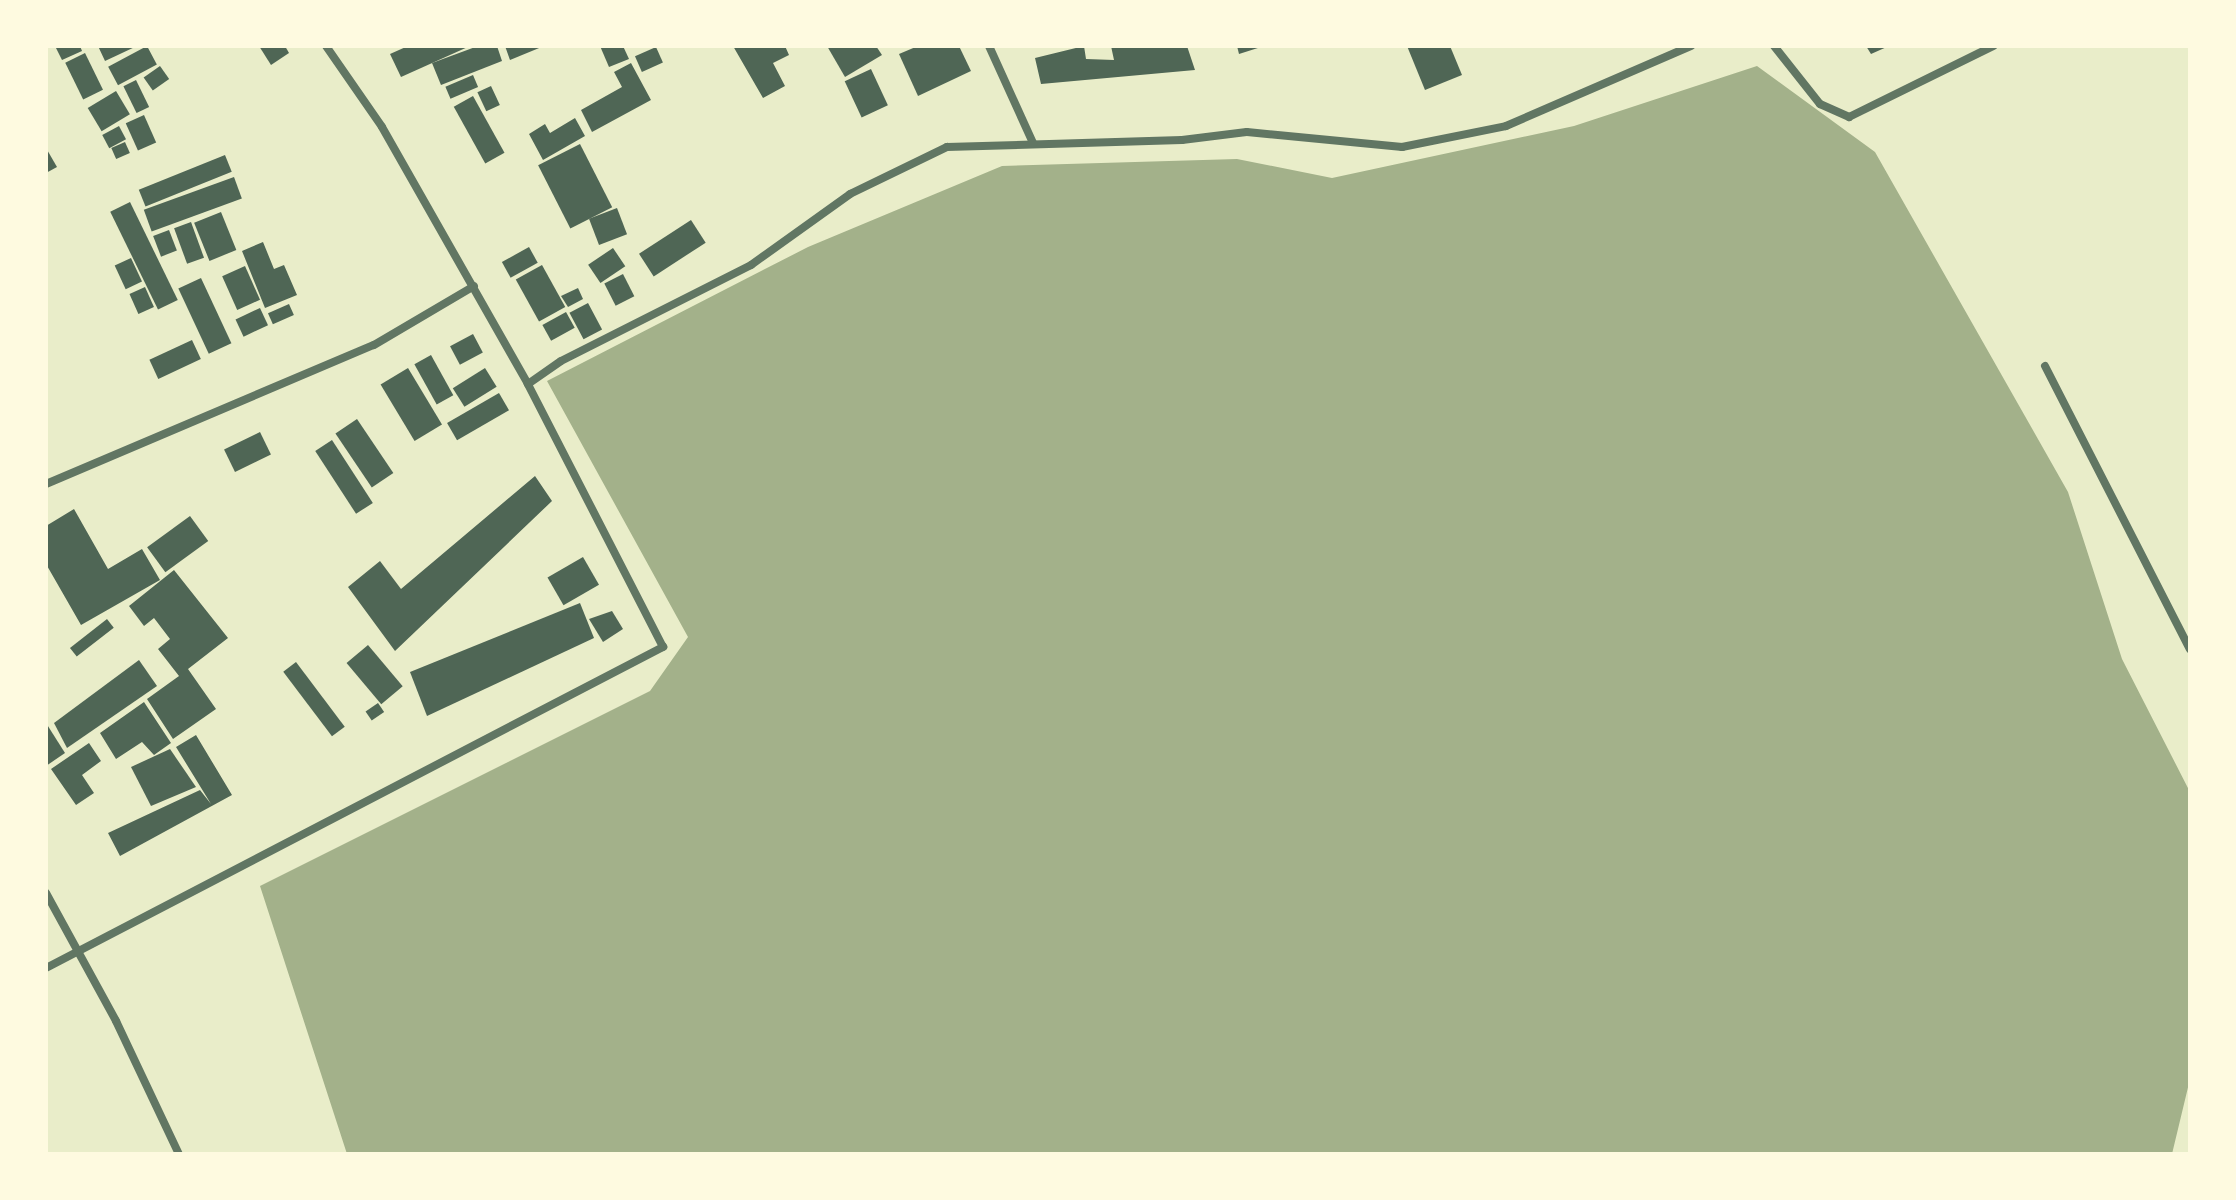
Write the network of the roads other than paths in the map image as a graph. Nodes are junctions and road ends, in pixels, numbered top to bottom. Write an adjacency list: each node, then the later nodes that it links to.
1 (326, 46): 7 (street)
2 (989, 46): 6 (street)
3 (1691, 46): 6 (street)
4 (1774, 46): 5 (street)
5 (1993, 46)
6 (1033, 143): 9 (street)
7 (474, 286): 9 (street); 10 (street)
8 (2045, 366): 11 (street)
9 (528, 384): 13 (street)
10 (46, 484)
11 (2190, 649)
12 (46, 893): 13 (street)
13 (79, 954): 14 (street); 15 (street)
14 (46, 968)
15 (179, 1154)

